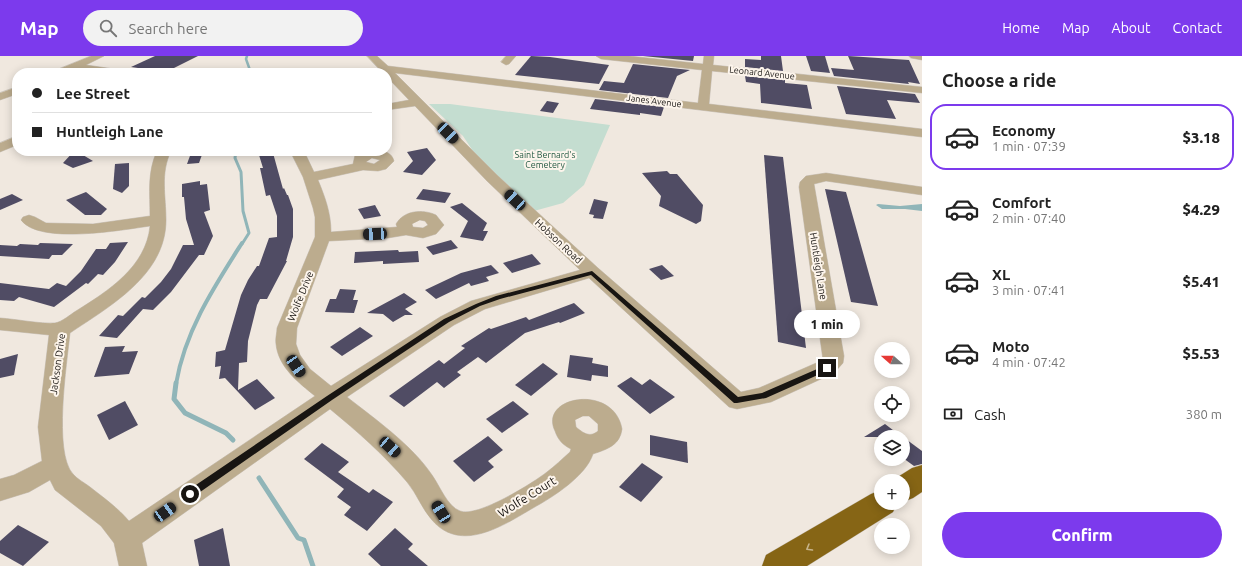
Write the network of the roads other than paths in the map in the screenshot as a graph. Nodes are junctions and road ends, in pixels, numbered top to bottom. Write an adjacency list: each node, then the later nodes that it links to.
1 (99, 56): 7 (street)
2 (372, 56): 10 (street, Hobson Road)
3 (601, 56): 6 (street, Leonard Avenue)
4 (914, 56): 5 (street)
5 (922, 57)
6 (708, 61): 13 (street, Leonard Avenue); 18 (street)
7 (75, 66): 8 (street); 9 (street)
8 (70, 68)
9 (88, 68)
10 (385, 68)
11 (392, 70): 18 (street, Janes Avenue)
12 (392, 75): 16 (street, Hobson Road)
13 (922, 90)
14 (12, 92): 15 (street)
15 (0, 97)
16 (418, 102): 17 (street); 31 (street, Hobson Road)
17 (392, 106)
18 (703, 106): 19 (street, Janes Avenue)
19 (922, 133)
20 (12, 142): 21 (street)
21 (0, 148)
22 (161, 156): 28 (street, Jackson Drive)
23 (300, 156): 25 (street, Wolfe Drive)
24 (364, 166): 25 (street)
25 (310, 176): 30 (street, Wolfe Drive)
26 (922, 191): 35 (street, Huntleigh Lane)
27 (29, 220): 28 (street)
28 (158, 220): 33 (street, Jackson Drive)
29 (407, 230): 30 (street)
30 (323, 237): 34 (street, Wolfe Drive)
31 (592, 272): 34 (street); 35 (street, Hobson Road)
32 (0, 324): 33 (street)
33 (60, 330): 37 (street, Jackson Drive)
34 (330, 398): 42 (street, Wolfe Drive); 43 (street)
35 (737, 401)
36 (585, 444): 42 (street, Wolfe Court)
37 (55, 466): 40 (street); 43 (street, Jackson Drive)
38 (922, 477): 39 (highway)
39 (910, 485)
40 (0, 490)
41 (874, 508): 45 (highway, one-way to 45)
42 (453, 522)
43 (127, 538): 44 (street, Jackson Drive)
44 (133, 566)
45 (778, 566)

